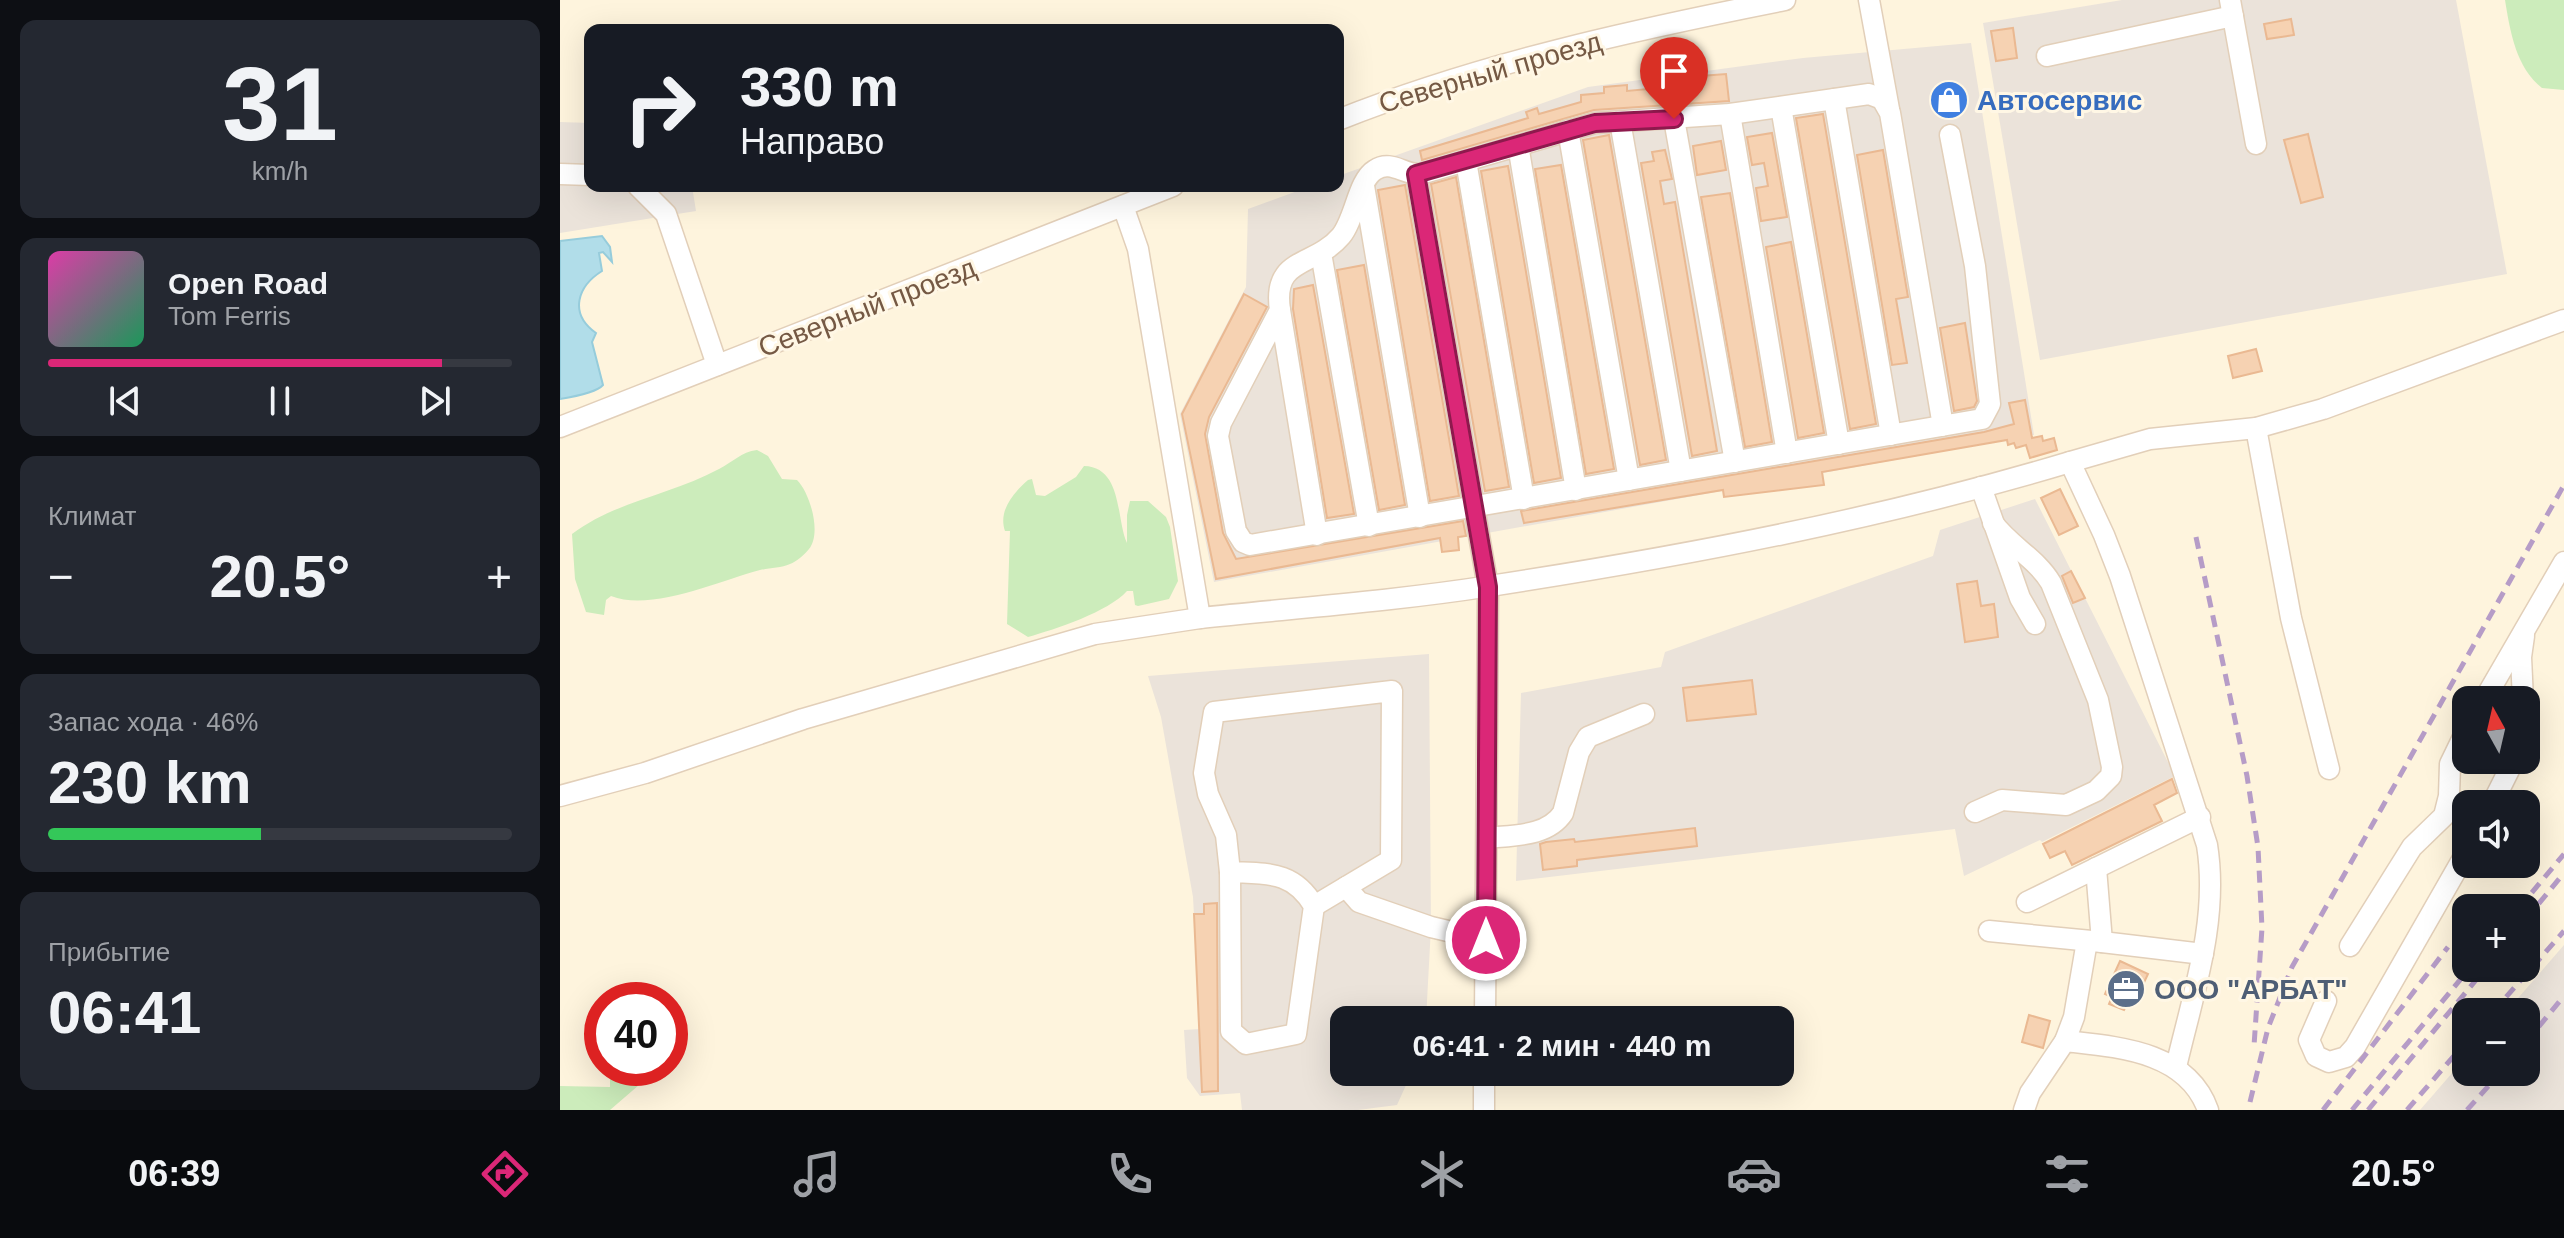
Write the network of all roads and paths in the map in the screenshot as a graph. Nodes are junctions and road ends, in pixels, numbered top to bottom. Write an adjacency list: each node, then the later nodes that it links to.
1 (1785, 0): 9 (street, Северный проезд)
2 (1869, 0): 7 (street)
3 (2231, 8): 4 (street); 14 (street)
4 (2047, 56)
5 (1834, 99): 6 (street); 7 (street); 31 (street)
6 (1781, 107): 8 (street); 32 (street)
7 (1890, 113): 28 (street)
8 (1730, 114): 10 (street); 33 (street)
9 (1344, 118)
10 (1674, 119): 11 (street); 34 (street)
11 (1620, 121): 12 (street); 36 (street)
12 (1568, 130): 15 (street); 37 (street)
13 (1950, 135): 28 (street)
14 (2256, 144)
15 (1518, 145): 16 (street); 39 (street)
16 (1466, 161): 18 (street); 40 (street)
17 (560, 174): 19 (street)
18 (1416, 174): 20 (street); 41 (street)
19 (584, 175)
20 (1364, 186): 24 (street); 42 (street)
21 (644, 192): 27 (street)
22 (1158, 192): 23 (street, Северный проезд)
23 (1123, 206): 27 (street, Северный проезд); 48 (street)
24 (1321, 253): 25 (street); 44 (street)
25 (1280, 310): 45 (street); 45 (street)
26 (2564, 320): 30 (street)
27 (717, 365): 29 (street, Северный проезд)
28 (1943, 426): 31 (street)
29 (560, 427)
30 (2256, 428): 35 (street); 55 (street)
31 (1891, 435): 32 (street)
32 (1839, 444): 33 (street)
33 (1787, 453): 34 (street)
34 (1735, 462): 36 (street)
35 (2070, 462): 38 (street); 58 (street)
36 (1681, 471): 37 (street)
37 (1629, 480): 39 (street)
38 (1981, 487): 43 (street); 47 (street)
39 (1576, 490): 40 (street)
40 (1524, 499): 41 (street)
41 (1474, 508): 42 (street); 47 (street)
42 (1420, 517): 44 (street)
43 (1993, 523): 50 (street); 57 (street)
44 (1369, 526): 45 (street)
45 (1317, 535)
46 (2564, 562): 49 (street)
47 (1488, 587): 48 (street); 59 (street)
48 (1200, 618): 56 (street)
49 (2527, 623): 51 (street); 52 (street)
50 (2035, 624)
51 (2492, 686)
52 (2522, 686)
53 (1644, 714): 59 (street)
54 (2452, 760): 69 (street)
55 (2329, 769)
56 (560, 796)
57 (1975, 812)
58 (2200, 817): 60 (street); 70 (street)
59 (1487, 838): 67 (street)
60 (2096, 868): 64 (street); 68 (street)
61 (1230, 872): 63 (street); 65 (street); 65 (street)
62 (2452, 878): 71 (street)
63 (1346, 887): 65 (street); 67 (street)
64 (2027, 902)
65 (1314, 906)
66 (1989, 931): 68 (street)
67 (1486, 940): 72 (street)
68 (2095, 941): 70 (street); 73 (street)
69 (2350, 946)
70 (2203, 954): 74 (street)
71 (2326, 1001)
72 (1485, 1006)
73 (2065, 1041): 74 (street); 77 (street)
74 (2176, 1067): 78 (street)
75 (1484, 1086): 76 (street)
76 (1484, 1110)
77 (2024, 1110)
78 (2208, 1110)

